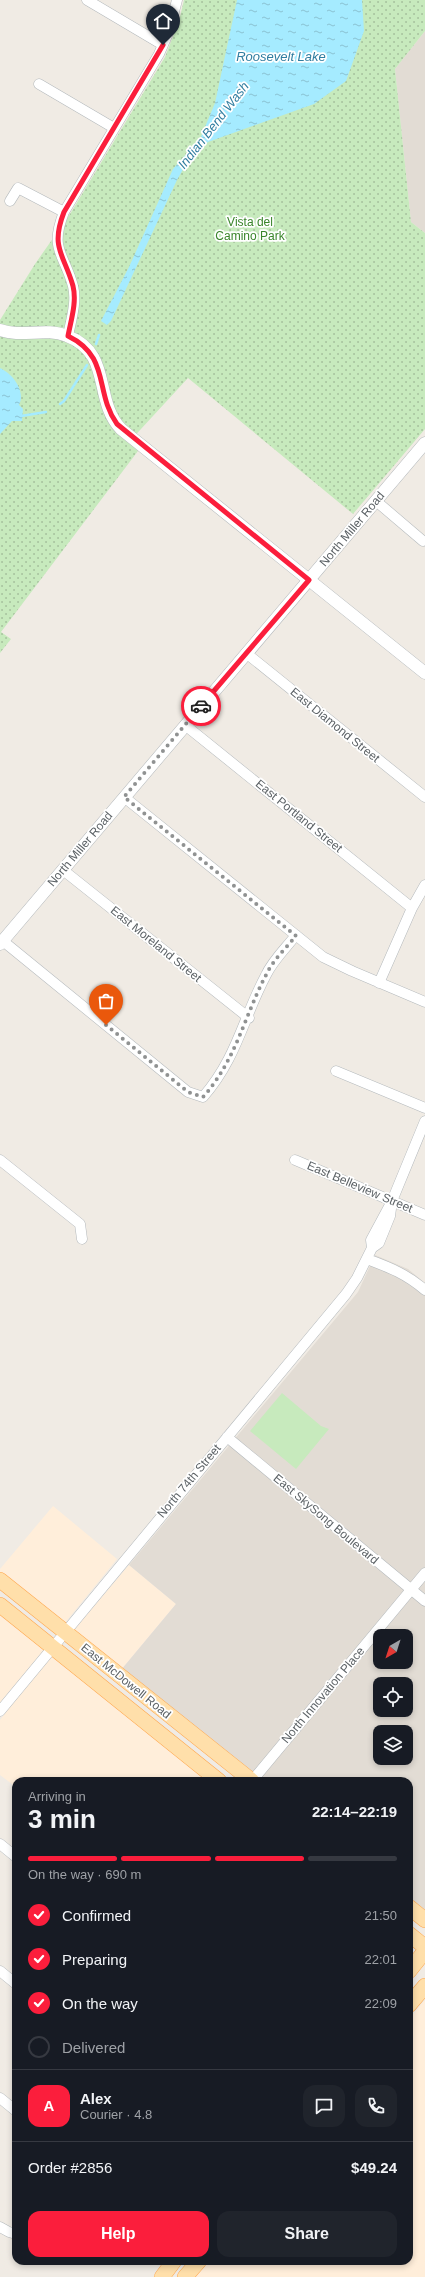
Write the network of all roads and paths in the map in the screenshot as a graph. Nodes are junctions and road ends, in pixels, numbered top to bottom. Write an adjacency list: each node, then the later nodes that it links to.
1 (87, 0): 3 (street)
2 (178, 0): 3 (street)
3 (163, 45): 5 (street)
4 (39, 84): 5 (street)
5 (114, 128): 7 (street)
6 (10, 201): 7 (street)
7 (64, 212): 9 (street)
8 (0, 330): 9 (street)
9 (68, 336): 13 (street)
10 (425, 443): 11 (street, North Miller Road)
11 (376, 501): 12 (street); 13 (street, North Miller Road)
12 (423, 541)
13 (309, 580): 14 (street, North Miller Road); 15 (street)
14 (246, 653): 16 (street, North Miller Road); 18 (street, East Diamond Street)
15 (425, 673)
16 (185, 725): 17 (street, North Miller Road); 21 (street, East Portland Street)
17 (124, 797): 19 (street, North Miller Road); 22 (street)
18 (425, 797)
19 (63, 870): 23 (street, North Miller Road); 26 (street, East Moreland Street)
20 (425, 885): 21 (street)
21 (412, 908): 24 (street)
22 (296, 936): 24 (street); 26 (street)
23 (1, 943): 26 (street)
24 (380, 983): 25 (street)
25 (425, 1002)
26 (248, 1018)
27 (336, 1071): 28 (street)
28 (425, 1108)
29 (425, 1121): 32 (street, North 74th Street)
30 (0, 1160): 34 (street)
31 (295, 1160): 32 (street, East Belleview Street)
32 (392, 1201): 33 (street, East Belleview Street); 35 (street, North 74th Street)
33 (425, 1215)
34 (82, 1239)
35 (367, 1259): 36 (street); 37 (street, North 74th Street)
36 (425, 1290)
37 (227, 1437): 40 (street, East SkySong Boulevard); 43 (street, North 74th Street)
38 (425, 1573): 40 (street, North Innovation Place)
39 (0, 1580): 43 (main road, East McDowell Road)
40 (411, 1590): 41 (street, East SkySong Boulevard); 48 (street, North Innovation Place)
41 (425, 1601)
42 (0, 1605): 44 (main road, East McDowell Road)
43 (65, 1632): 44 (street, North 74th Street); 47 (main road, East McDowell Road)
44 (52, 1647): 45 (street, North 74th Street); 46 (main road, East McDowell Road)
45 (0, 1711)
46 (214, 1777)
47 (247, 1777)
48 (255, 1777)
49 (0, 1844): 50 (street)
50 (12, 1854)
51 (413, 1910): 52 (main road)
52 (425, 1920)
53 (413, 1937): 54 (main road)
54 (425, 1947)
55 (425, 1951): 56 (main road)
56 (413, 1966)
57 (0, 1971): 58 (street)
58 (12, 1981)
59 (425, 1986): 60 (main road)
60 (413, 2001)
61 (0, 2098): 62 (street)
62 (12, 2108)
63 (0, 2226): 64 (street)
64 (12, 2232)
65 (171, 2265): 67 (main road)
66 (196, 2265): 68 (main road)
67 (162, 2277)
68 (185, 2277)

